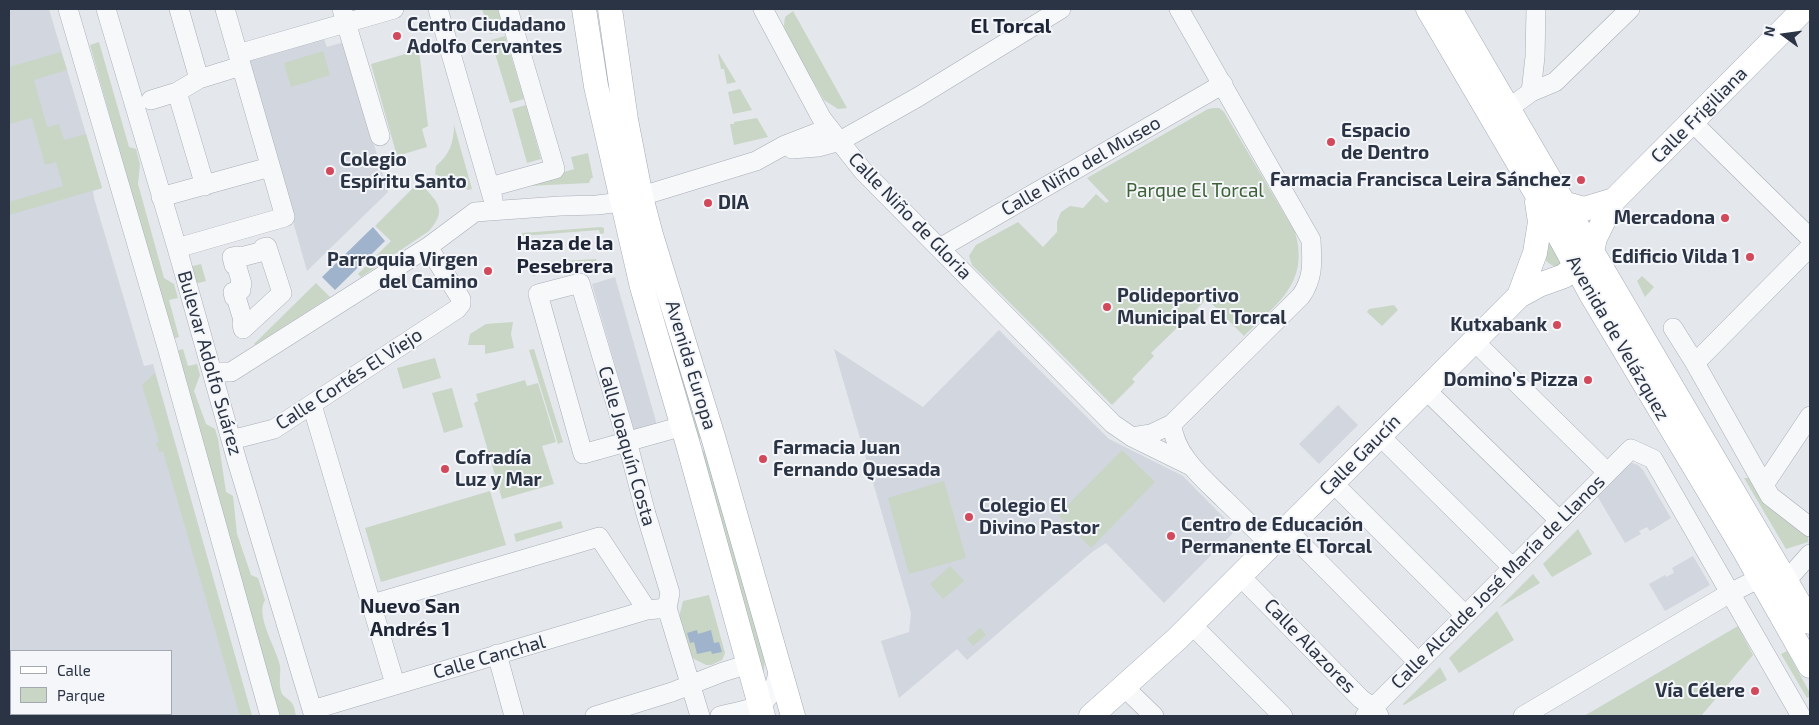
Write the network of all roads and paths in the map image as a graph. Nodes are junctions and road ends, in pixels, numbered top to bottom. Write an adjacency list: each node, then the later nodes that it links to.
1 (68, 9): 89 (street, Bulevar Adolfo Suárez)
2 (106, 9): 33 (street, Bulevar Adolfo Suárez)
3 (179, 9): 20 (street)
4 (225, 9): 19 (street)
5 (394, 9): 18 (street)
6 (438, 9): 31 (street)
7 (508, 9): 31 (street)
8 (584, 9): 34 (main road, Avenida Europa)
9 (610, 9): 34 (main road, Avenida Europa)
10 (1061, 9): 27 (street)
11 (1179, 9): 21 (street)
12 (1428, 9): 32 (main road, Avenida de Velázquez)
13 (1450, 9): 25 (main road, Avenida de Velázquez)
14 (1536, 9): 23 (street)
15 (1630, 9): 23 (street)
16 (1804, 9): 26 (main road, Calle Frigiliana)
17 (765, 10): 27 (street, Calle Niño de Gloria)
18 (344, 16): 19 (street); 28 (street)
19 (239, 60): 20 (street); 29 (street)
20 (199, 79): 22 (street)
21 (1223, 84): 42 (street, Calle Niño del Museo); 53 (street)
22 (177, 92): 24 (street); 30 (street)
23 (1530, 92): 25 (street)
24 (151, 100)
25 (1508, 109): 36 (main road, Avenida de Velázquez)
26 (1692, 122): 35 (main road, Calle Frigiliana); 38 (street)
27 (835, 134): 34 (street); 42 (street, Calle Niño de Gloria)
28 (380, 136)
29 (270, 167): 30 (street); 41 (street)
30 (204, 186): 33 (street)
31 (490, 187): 37 (street)
32 (1536, 193): 43 (main road, Calle Gaucín); 44 (main road, Avenida de Velázquez)
33 (161, 197): 41 (street, Bulevar Adolfo Suárez)
34 (631, 199): 37 (street); 54 (main road, Avenida Europa); 82 (main road, Avenida Europa)
35 (1614, 200): 36 (main road, Calle Frigiliana); 44 (main road, Calle Frigiliana)
36 (1562, 203): 44 (main road, Avenida de Velázquez)
37 (495, 210): 39 (street)
38 (1810, 238)
39 (428, 247): 49 (street); 51 (street, Calle Cortés El Viejo)
40 (1810, 247): 48 (street)
41 (177, 248): 49 (street, Bulevar Adolfo Suárez)
42 (940, 248): 56 (street, Calle Niño de Gloria)
43 (1535, 253): 44 (main road); 45 (main road, Calle Gaucín)
44 (1578, 265): 45 (main road, Calle Gaucín); 69 (main road, Avenida de Velázquez); 70 (main road, Avenida de Velázquez)
45 (1519, 296): 47 (main road, Calle Gaucín)
46 (1673, 328): 48 (street)
47 (1474, 341): 50 (main road, Calle Gaucín); 60 (street)
48 (1695, 363): 62 (street)
49 (213, 372): 57 (street, Bulevar Adolfo Suárez)
50 (1426, 390): 55 (main road, Calle Gaucín); 63 (street)
51 (312, 405): 57 (street, Calle Cortés El Viejo); 72 (street)
52 (1810, 416): 62 (street)
53 (1172, 424): 56 (street); 59 (street)
54 (683, 426): 58 (street); 80 (main road, Avenida Europa)
55 (1380, 436): 61 (main road, Calle Gaucín); 67 (street)
56 (1132, 437): 59 (street, Calle Niño de Gloria)
57 (232, 440): 87 (street, Bulevar Adolfo Suárez)
58 (627, 441): 58 (street, Calle Joaquín Costa); 73 (street, Calle Joaquín Costa)
59 (1191, 466): 65 (street)
60 (1607, 472): 63 (street, Calle Alcalde José María de Llanos); 71 (street, Calle Alcalde José María de Llanos)
61 (1333, 483): 65 (main road, Calle Gaucín); 75 (street)
62 (1764, 485): 64 (street)
63 (1559, 520): 67 (street, Calle Alcalde José María de Llanos)
64 (1810, 527)
65 (1279, 537): 68 (main road, Calle Gaucín); 79 (street)
66 (1810, 554): 70 (street)
67 (1512, 567): 75 (street, Calle Alcalde José María de Llanos)
68 (1240, 576): 77 (main road, Calle Gaucín); 88 (street, Calle Alazores)
69 (1760, 578): 71 (street); 81 (main road, Avenida de Velázquez)
70 (1786, 580): 76 (main road, Avenida de Velázquez)
71 (1730, 593): 98 (street); 99 (street)
72 (372, 604): 74 (street); 83 (street)
73 (667, 608): 74 (street, Calle Canchal); 84 (street, Calle Joaquín Costa)
74 (647, 610): 78 (street, Calle Canchal)
75 (1465, 615): 79 (street, Calle Alcalde José María de Llanos)
76 (1810, 622)
77 (1192, 625): 85 (main road, Calle Gaucín); 97 (street)
78 (497, 654): 83 (street, Calle Canchal); 90 (street)
79 (1418, 662): 88 (street, Calle Alcalde José María de Llanos)
80 (748, 664): 84 (street); 86 (main road, Avenida Europa)
81 (1810, 666)
82 (779, 667): 86 (street); 94 (main road, Avenida Europa)
83 (396, 684): 87 (street, Calle Canchal)
84 (691, 685): 91 (street); 92 (street, Calle Joaquín Costa)
85 (1124, 687): 95 (main road, Calle Gaucín); 96 (street)
86 (762, 711): 93 (street)
87 (313, 713)
88 (1373, 713)
89 (270, 716)
90 (514, 716)
91 (595, 716)
92 (700, 716)
93 (720, 716)
94 (793, 716)
95 (1091, 716)
96 (1154, 716)
97 (1283, 716)
98 (1522, 716)
99 (1801, 716)

